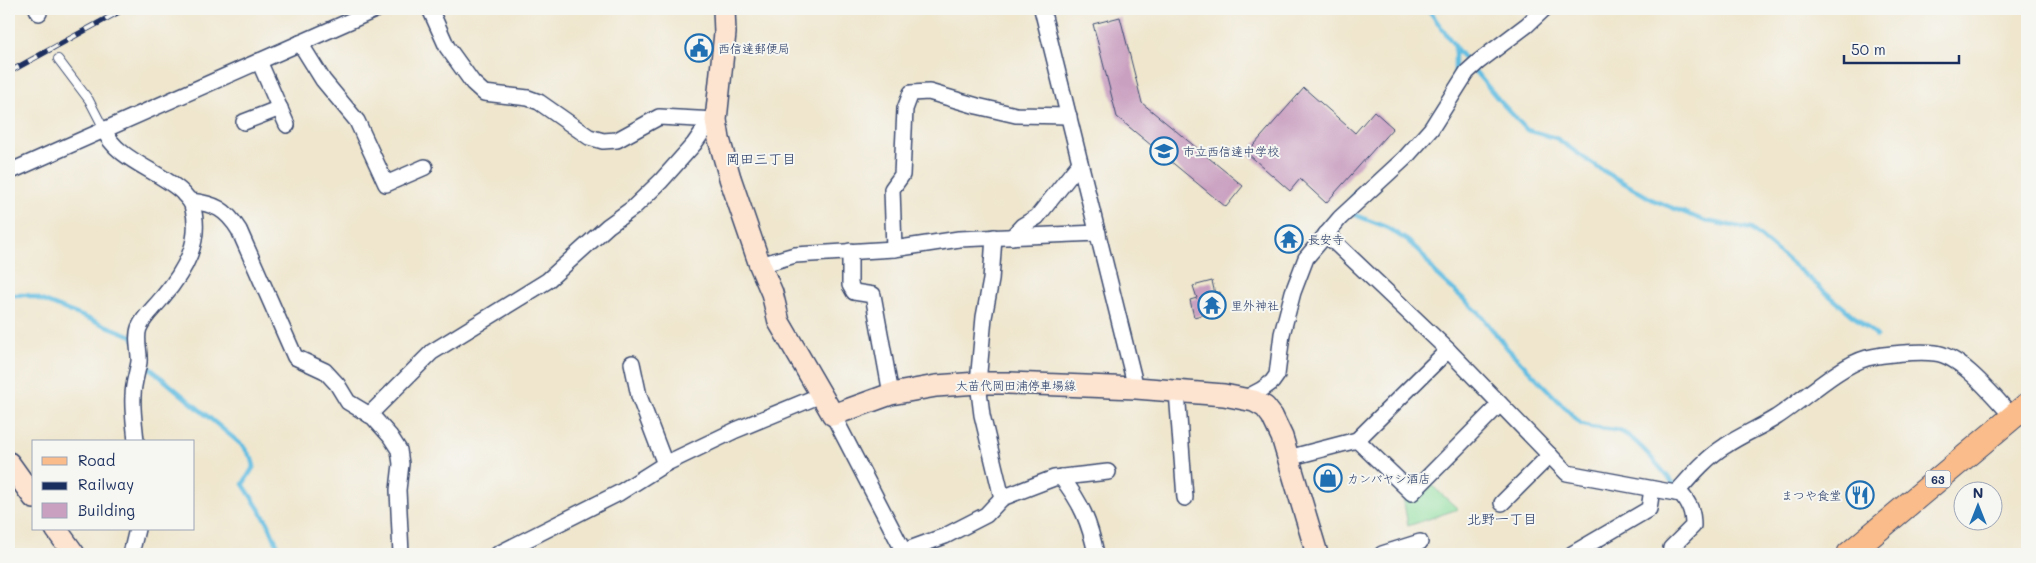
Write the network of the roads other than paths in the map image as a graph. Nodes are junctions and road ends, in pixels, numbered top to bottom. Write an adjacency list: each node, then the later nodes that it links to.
1 (377, 9): 6 (street)
2 (430, 9): 11 (street)
3 (724, 9): 11 (main road)
4 (1544, 9): 20 (street)
5 (1047, 12): 10 (street)
6 (300, 43): 8 (street); 16 (street)
7 (58, 59): 14 (lane)
8 (259, 61): 9 (street); 14 (street)
9 (280, 108): 12 (street); 13 (street)
10 (1069, 116): 15 (street); 23 (street)
11 (713, 121): 25 (main road); 36 (street)
12 (244, 122)
13 (287, 125)
14 (104, 129): 17 (street); 18 (street)
15 (1080, 163): 19 (street); 22 (street)
16 (425, 167)
17 (9, 172)
18 (191, 202): 36 (street); 38 (street)
19 (1098, 233): 22 (street); 29 (street)
20 (1326, 234): 26 (street); 33 (street)
21 (994, 237): 22 (street); 23 (street); 28 (street)
22 (1012, 237)
23 (894, 248): 24 (street)
24 (850, 250): 25 (street); 31 (street)
25 (760, 265): 32 (main road)
26 (1448, 350): 34 (street); 39 (street)
27 (632, 363): 43 (street)
28 (978, 384): 29 (main road, 大苗代岡田浦停車場線); 31 (main road, 大苗代岡田浦停車場線); 49 (street)
29 (1136, 388): 30 (main road, 大苗代岡田浦停車場線)
30 (1177, 391): 33 (main road, 大苗代岡田浦停車場線); 50 (street)
31 (891, 394): 37 (main road, 大苗代岡田浦停車場線)
32 (821, 395): 37 (main road); 43 (street)
33 (1244, 399): 41 (main road, 大苗代岡田浦停車場線)
34 (1500, 404): 39 (street); 40 (street)
35 (2020, 411): 47 (street); 65 (main road, 63)
36 (370, 415): 58 (street)
37 (833, 415): 55 (street)
38 (136, 440)
39 (1357, 440): 41 (street)
40 (1550, 455): 46 (street); 51 (street)
41 (1288, 458): 61 (main road, 大苗代岡田浦停車場線)
42 (9, 463): 48 (main road)
43 (665, 464): 59 (street)
44 (1108, 472): 45 (street)
45 (1061, 477): 49 (street); 60 (street)
46 (1652, 488): 47 (street); 63 (street)
47 (1676, 493): 64 (street)
48 (32, 495)
49 (1002, 498): 55 (street)
50 (1185, 498)
51 (1502, 503)
52 (57, 530): 56 (main road)
53 (137, 530): 57 (street)
54 (1420, 542): 62 (street)
55 (905, 553)
56 (74, 554)
57 (131, 554)
58 (401, 554)
59 (498, 554)
60 (1096, 554)
61 (1316, 554)
62 (1382, 554)
63 (1572, 554)
64 (1670, 554)
65 (1849, 554)

